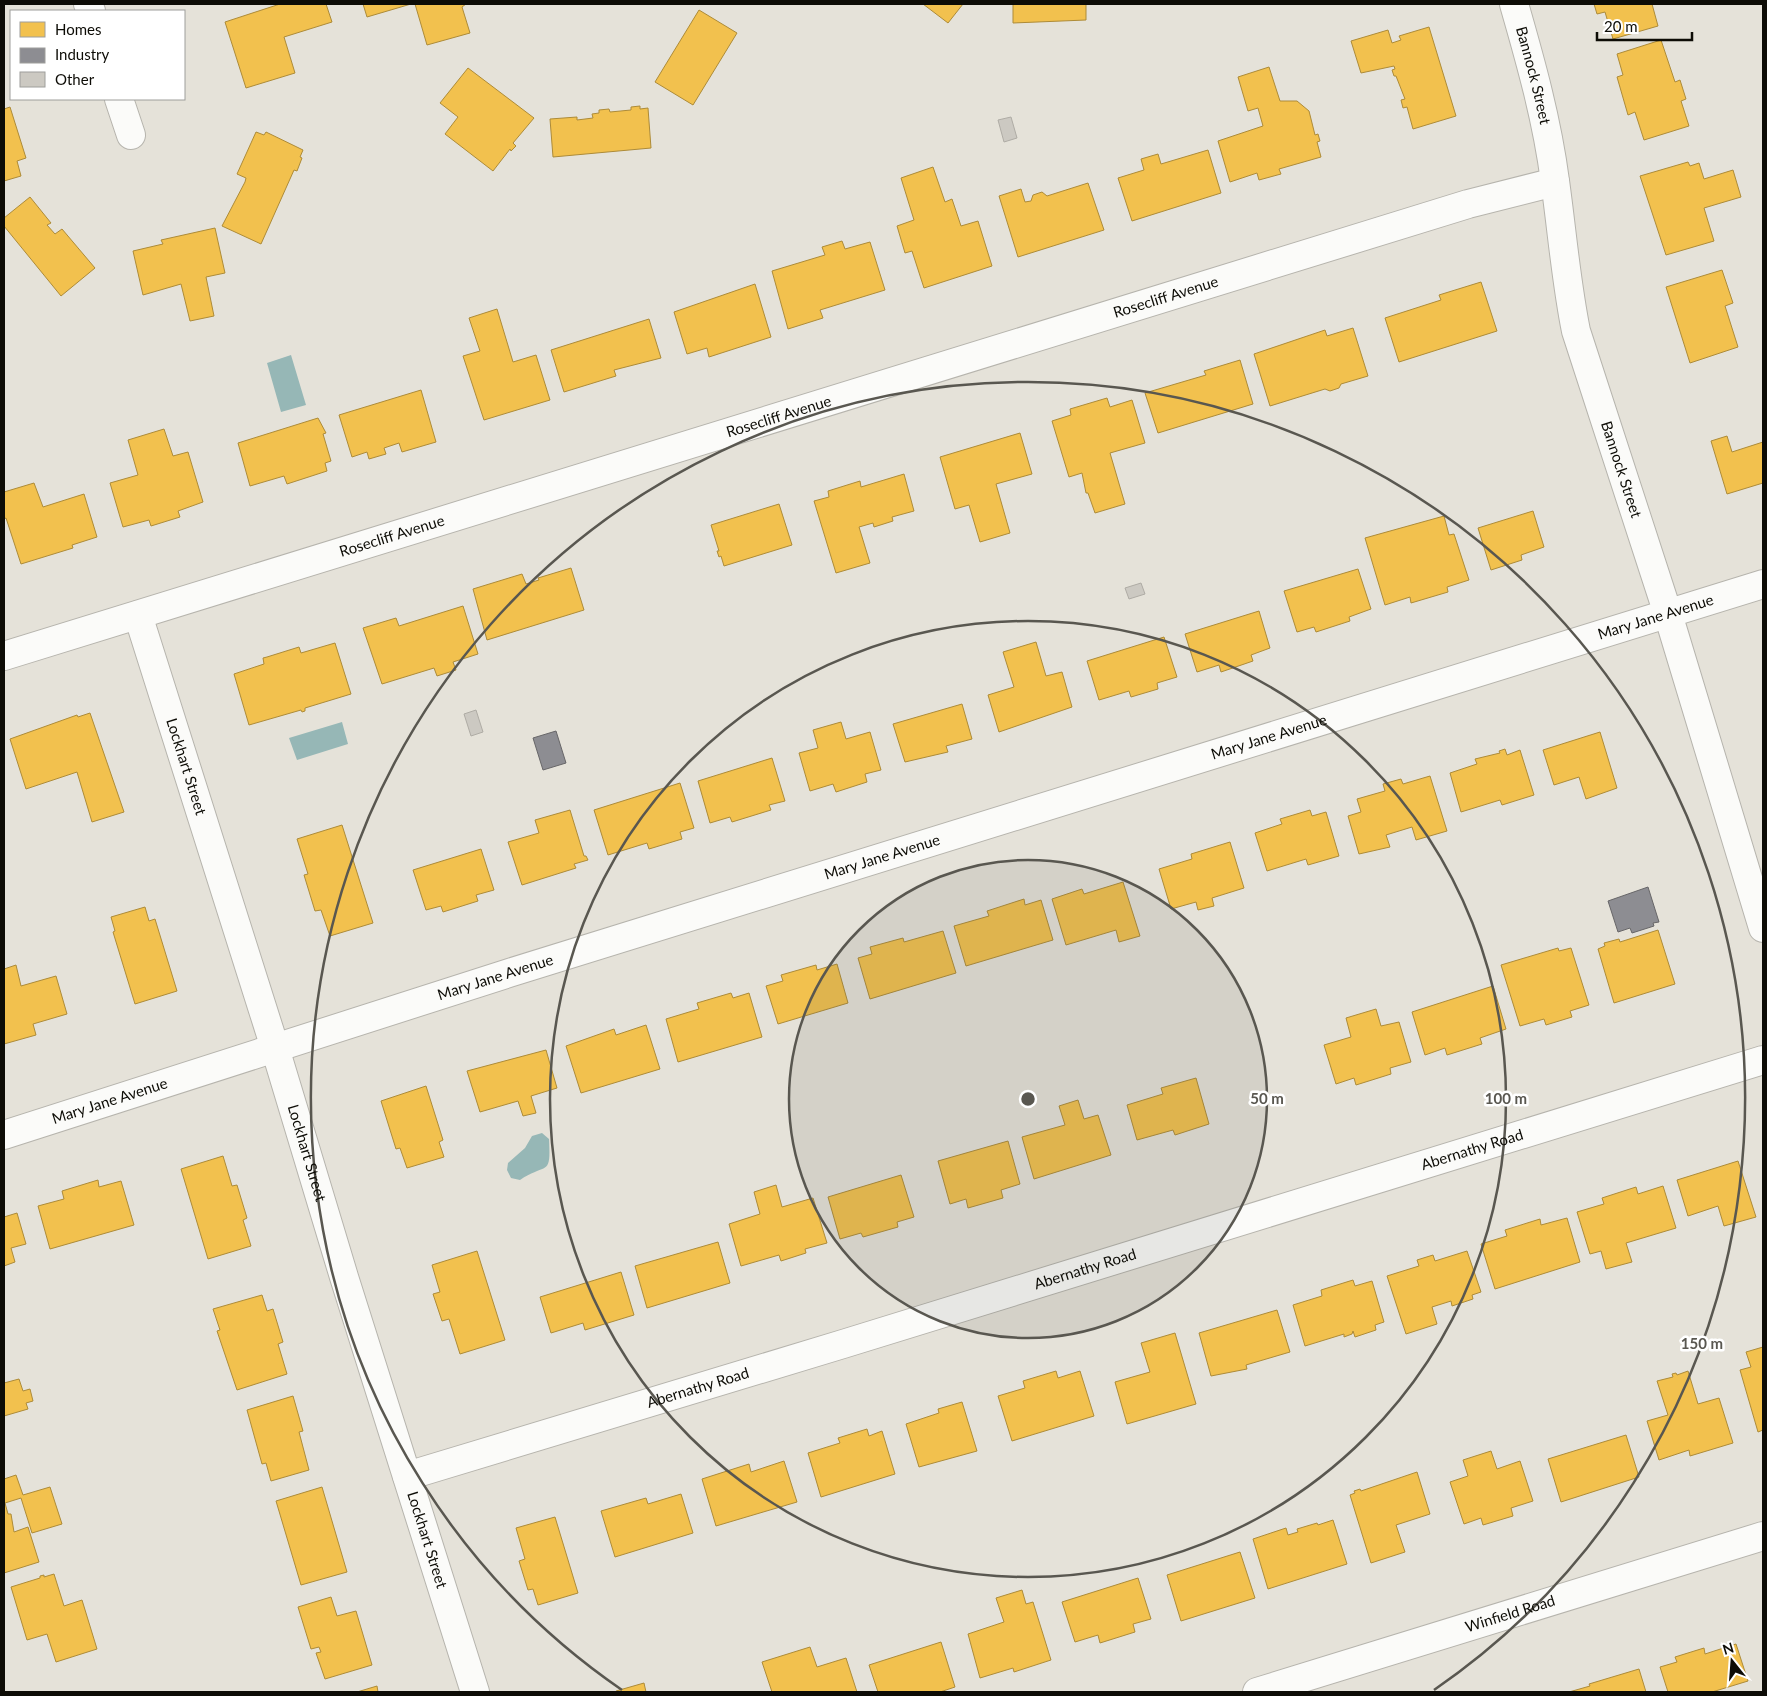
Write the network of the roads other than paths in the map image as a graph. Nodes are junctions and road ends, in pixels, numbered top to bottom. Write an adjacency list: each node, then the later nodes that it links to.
1 (1514, 4): 4 (street, Bannock Street)
2 (119, 100): 3 (street)
3 (130, 135)
4 (1556, 182): 6 (street, Rosecliff Avenue); 7 (street, Bannock Street)
5 (1763, 584): 7 (street, Mary Jane Avenue)
6 (138, 614): 8 (street, Rosecliff Avenue); 10 (street, Lockhart Street)
7 (1668, 614): 9 (street, Bannock Street); 10 (street, Mary Jane Avenue)
8 (4, 656)
9 (1763, 928)
10 (276, 1048): 12 (street, Mary Jane Avenue); 13 (street, Lockhart Street)
11 (1763, 1060): 13 (street, Abernathy Road)
12 (4, 1135)
13 (407, 1476): 15 (street, Lockhart Street)
14 (1763, 1536): 16 (street, Winfield Road)
15 (475, 1692)
16 (1257, 1692)

